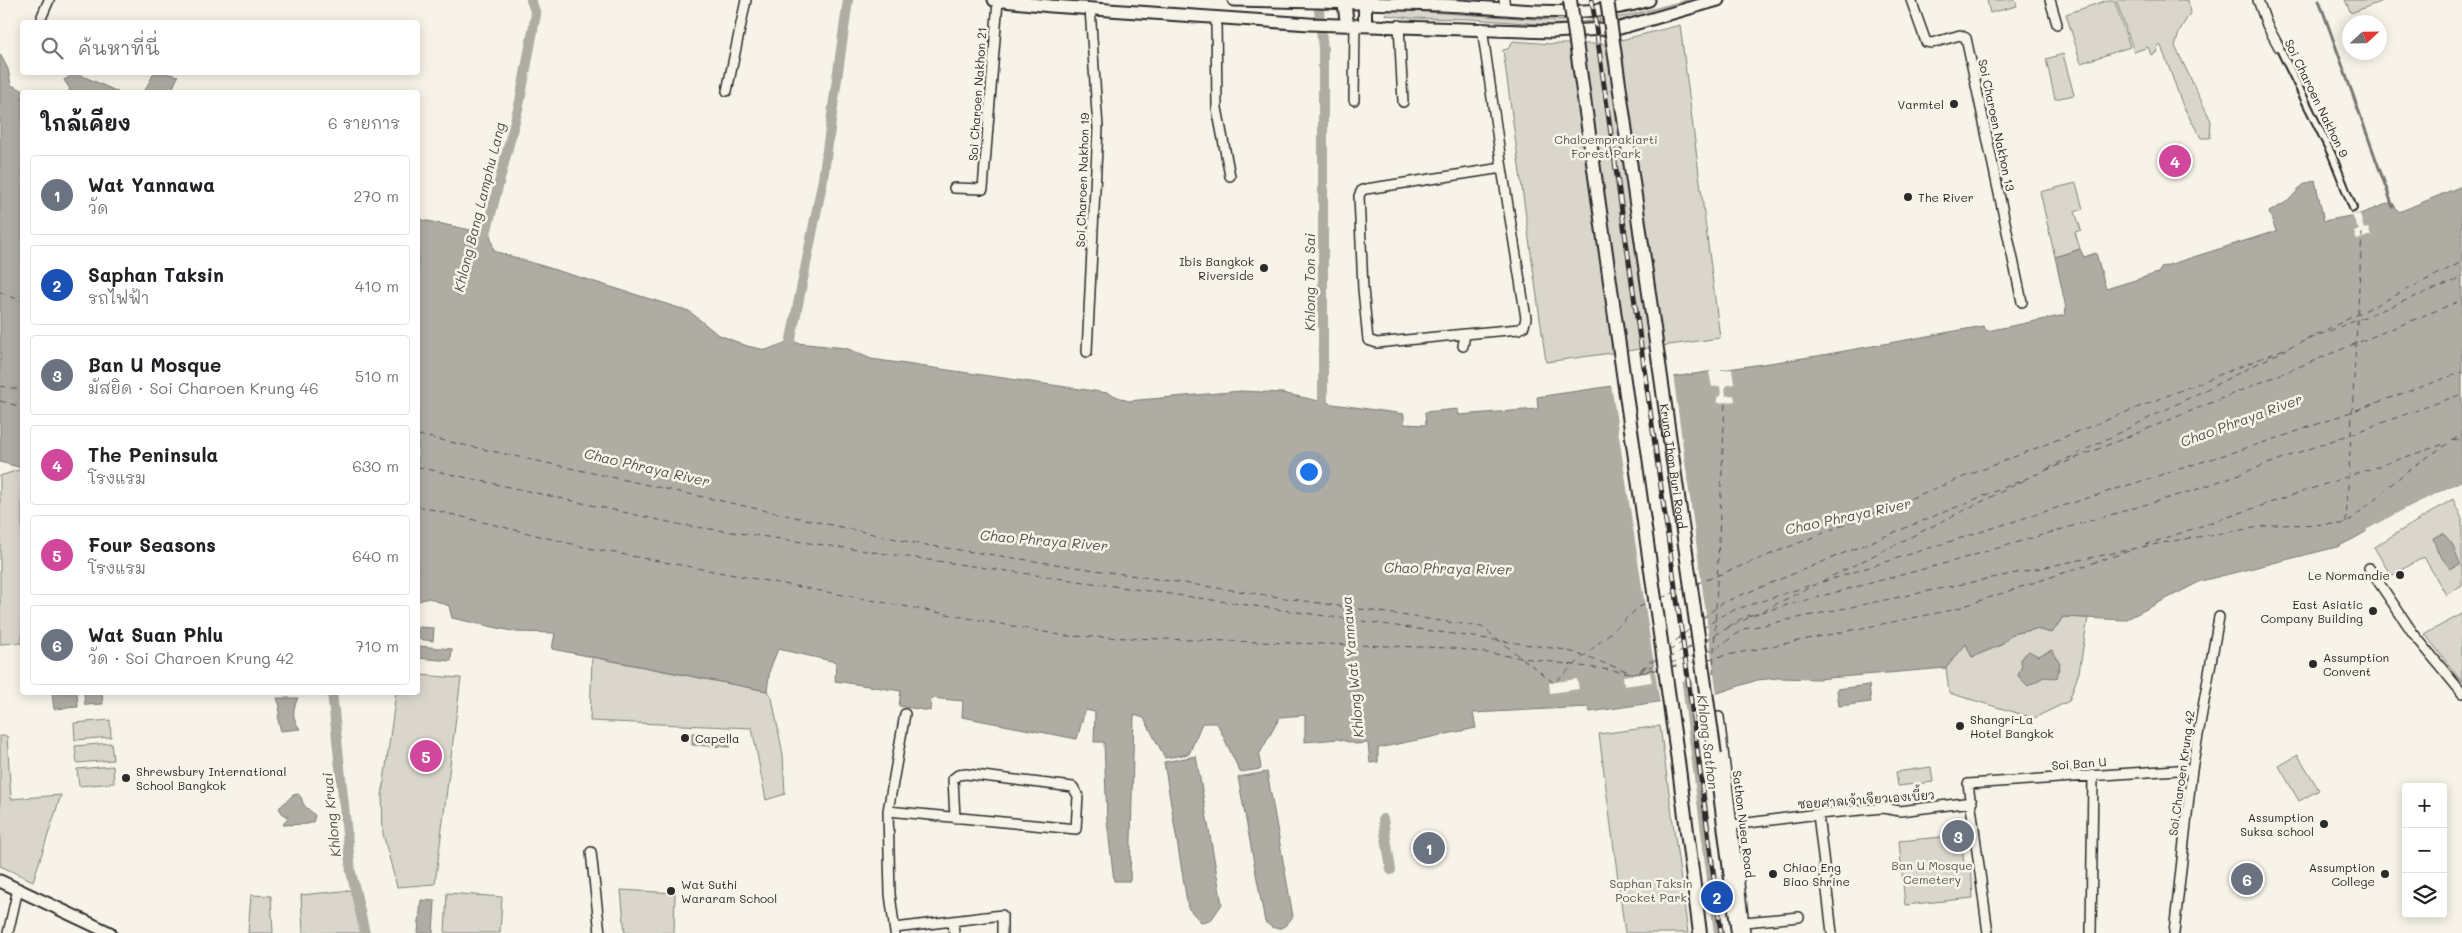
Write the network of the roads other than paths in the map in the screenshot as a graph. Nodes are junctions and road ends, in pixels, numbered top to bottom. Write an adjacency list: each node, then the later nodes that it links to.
1 (49, 0): 17 (street)
2 (746, 0): 24 (street)
3 (996, 0): 16 (main road); 29 (street, Soi Charoen Nakhon 21)
4 (1234, 0): 12 (main road)
5 (1570, 0): 59 (main road, bridge)
6 (1607, 0): 52 (main road, Krung Thon Buri Road, bridge)
7 (1649, 0): 14 (main road)
8 (1718, 0): 22 (main road)
9 (1911, 0): 31 (street, Soi Charoen Nakhon 13)
10 (2050, 0): 20 (street)
11 (2258, 0): 23 (street, Soi Charoen Nakhon 9)
12 (1344, 1): 13 (main road); 19 (main road)
13 (1365, 1): 15 (main road); 19 (main road)
14 (1627, 3): 15 (main road)
15 (1505, 4)
16 (1090, 8): 18 (main road); 34 (street, Soi Charoen Nakhon 19)
17 (42, 16)
18 (1216, 18): 19 (main road); 28 (street)
19 (1356, 24): 21 (main road); 25 (street)
20 (2057, 24)
21 (1399, 25): 22 (main road); 26 (street)
22 (1482, 28): 27 (street)
23 (2278, 47): 30 (street, Soi Charoen Nakhon 9)
24 (727, 91)
25 (1354, 100)
26 (1403, 102)
27 (1502, 168): 32 (street); 32 (street)
28 (1230, 176)
29 (954, 188)
30 (2353, 208)
31 (2022, 302)
32 (1465, 334): 33 (street)
33 (1463, 346)
34 (1088, 352)
35 (2369, 568): 37 (street)
36 (2219, 617): 40 (street, Soi Charoen Krung 42)
37 (2462, 693)
38 (905, 714): 43 (street)
39 (1719, 717): 46 (street, Sathon Nuea Road)
40 (2192, 769): 41 (street, Soi Ban U); 64 (street, Soi Charoen Krung 42)
41 (2094, 775): 42 (street, Soi Ban U); 63 (street)
42 (1972, 802): 44 (street, ซอยศาลเจ้าเจียวเองเบี้ยว); 62 (street)
43 (888, 812): 45 (street); 53 (street)
44 (1818, 814): 46 (street, ซอยศาลเจ้าเจียวเองเบี้ยว); 61 (street)
45 (955, 818): 45 (street)
46 (1732, 825): 52 (street, Sathon Nuea Road)
47 (591, 852): 56 (street)
48 (0, 881): 49 (main road)
49 (18, 889): 54 (street); 55 (main road)
50 (1799, 917): 52 (street)
51 (953, 921): 53 (street); 57 (street); 58 (street)
52 (1741, 927): 60 (street, Sathon Nuea Road)
53 (895, 930)
54 (8, 933)
55 (110, 933)
56 (600, 933)
57 (954, 933)
58 (1002, 933)
59 (1700, 933)
60 (1746, 933)
61 (1832, 933)
62 (1988, 933)
63 (2091, 933)
64 (2174, 933)

